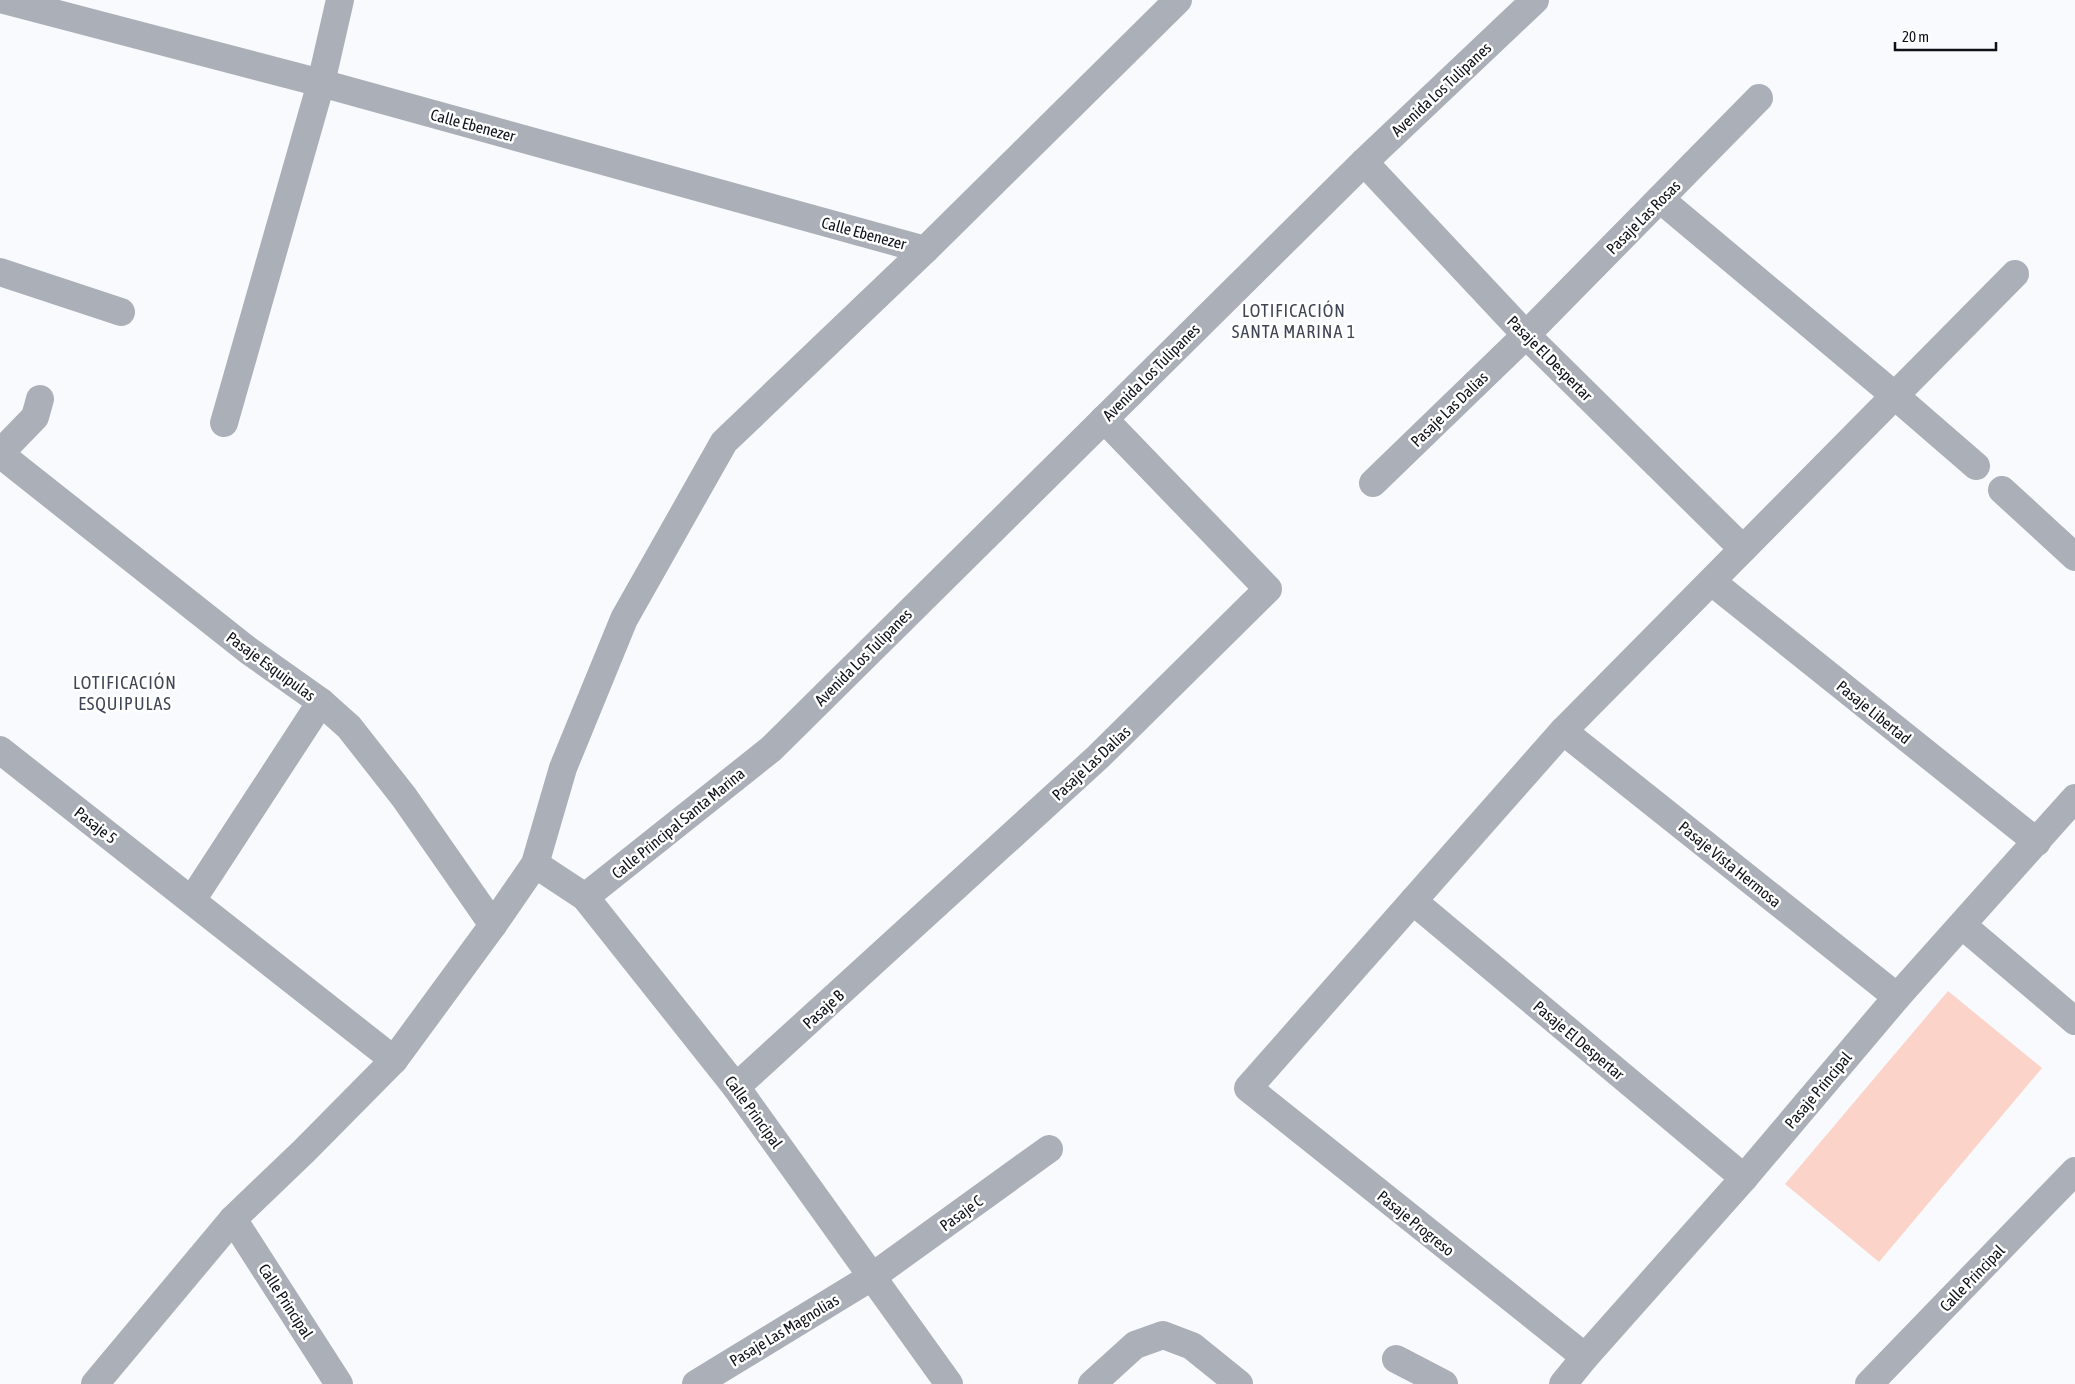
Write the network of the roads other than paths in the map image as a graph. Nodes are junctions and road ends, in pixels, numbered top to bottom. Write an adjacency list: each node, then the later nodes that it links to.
1 (340, 0): 5 (street)
2 (1178, 0): 9 (street)
3 (1535, 0): 7 (street, Avenida Los Tulipanes)
4 (16, 1): 5 (street, Calle Ebenezer)
5 (321, 83): 9 (street, Calle Ebenezer); 17 (street)
6 (1759, 98): 8 (street, Pasaje Las Rosas)
7 (1364, 162): 13 (street, Pasaje El Despertar); 16 (street, Avenida Los Tulipanes)
8 (1660, 199): 13 (street, Pasaje Las Rosas); 14 (street)
9 (925, 250): 31 (street)
10 (0, 272): 12 (street)
11 (2015, 274): 14 (street)
12 (122, 312)
13 (1526, 335): 20 (street, Pasaje Las Dalias); 22 (street, Pasaje El Despertar)
14 (1894, 395): 19 (street); 22 (street)
15 (40, 399): 18 (street)
16 (1104, 419): 27 (street, Avenida Los Tulipanes); 37 (street, Pasaje Las Dalias)
17 (224, 423)
18 (0, 454): 25 (street, Pasaje Esquipulas)
19 (1976, 466)
20 (1373, 483)
21 (2002, 490): 23 (street)
22 (1744, 549): 24 (street)
23 (2075, 557)
24 (1712, 582): 26 (street); 30 (street, Pasaje Libertad)
25 (321, 702): 33 (street); 35 (street, Pasaje Esquipulas)
26 (1563, 731): 34 (street); 38 (street, Pasaje Vista Hermosa)
27 (771, 748): 32 (street, Calle Principal Santa Marina)
28 (0, 750): 33 (street, Pasaje 5)
29 (2075, 798): 30 (street, Pasaje Principal)
30 (2037, 842): 36 (street, Pasaje Principal)
31 (535, 864): 32 (street, Calle Principal); 35 (street)
32 (585, 897): 41 (street, Calle Principal)
33 (192, 900): 40 (street, Pasaje 5)
34 (1413, 901): 44 (street, Pasaje El Despertar); 47 (street, Pasaje Progreso)
35 (493, 925): 40 (street)
36 (1962, 925): 38 (street, Pasaje Principal); 39 (street)
37 (909, 931): 41 (street, Pasaje B)
38 (1897, 997): 44 (street, Pasaje Principal)
39 (2075, 1021)
40 (394, 1060): 45 (street)
41 (736, 1087): 46 (street, Calle Principal)
42 (1049, 1149): 46 (street, Pasaje C)
43 (2075, 1171): 57 (street, Calle Principal)
44 (1744, 1178): 47 (street, Pasaje Principal)
45 (233, 1219): 49 (street); 50 (street, Calle Principal)
46 (873, 1276): 51 (street, Pasaje Las Magnolias); 52 (street, Calle Principal)
47 (1585, 1357): 56 (street, Pasaje Principal)
48 (1396, 1358): 55 (street)
49 (95, 1384)
50 (339, 1384)
51 (696, 1384)
52 (949, 1384)
53 (1092, 1384): 54 (street)
54 (1239, 1384)
55 (1444, 1384)
56 (1563, 1384)
57 (1869, 1384)

